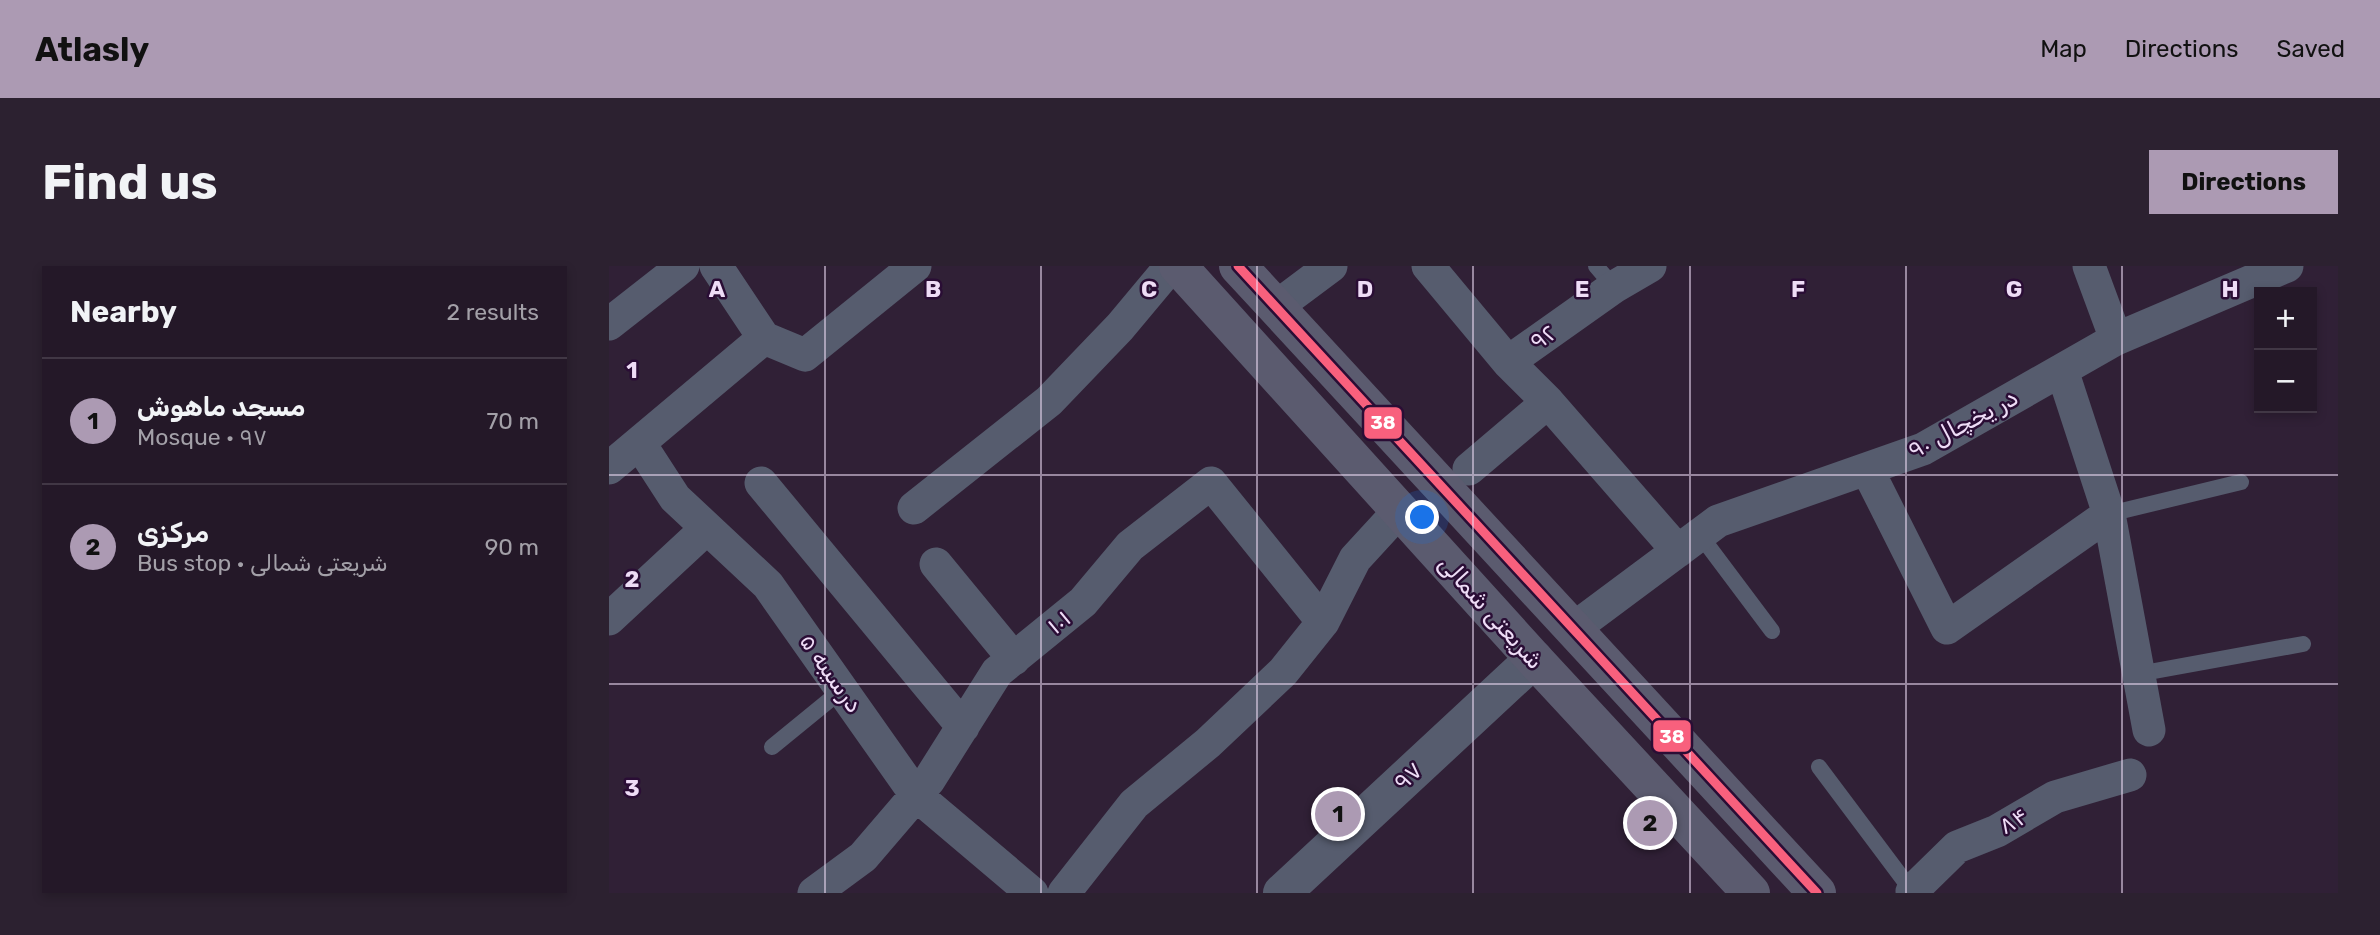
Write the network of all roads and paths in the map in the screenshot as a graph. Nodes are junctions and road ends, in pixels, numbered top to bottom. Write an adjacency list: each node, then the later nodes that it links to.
1 (683, 266): 14 (street)
2 (716, 266): 15 (street)
3 (915, 266): 15 (street)
4 (1171, 266): 26 (street)
5 (1178, 266): 27 (main road, شریعتی شمالی)
6 (1238, 266): 13 (main road, شریعتی شمالی)
7 (1331, 266): 13 (street)
8 (1428, 266): 17 (street)
9 (1650, 266): 12 (street, ۹۲)
10 (2089, 266): 16 (street)
11 (2287, 266): 16 (street, در یخچال ۹۰)
12 (1605, 276): 17 (street, ۹۲)
13 (1276, 307): 34 (main road, شریعتی شمالی)
14 (609, 324)
15 (764, 338): 20 (street)
16 (2116, 339): 18 (street, در یخچال ۹۰)
17 (1507, 362): 19 (street)
18 (2062, 370): 23 (street, در یخچال ۹۰); 28 (street)
19 (1548, 402): 22 (street); 30 (street)
20 (640, 444): 21 (street); 29 (street, درسیبه ۵)
21 (609, 468)
22 (1469, 469)
23 (1867, 469): 28 (street); 30 (street, در یخچال ۹۰)
24 (2241, 482): 28 (lane)
25 (761, 483): 41 (street)
26 (914, 508)
27 (1399, 510): 33 (street); 38 (main road, شریعتی شمالی)
28 (2109, 514): 39 (street)
29 (707, 528): 32 (street); 40 (street, درسیبه ۵)
30 (1689, 543): 34 (street, در یخچال ۹۰); 35 (lane)
31 (936, 564): 37 (street)
32 (609, 619)
33 (1322, 622): 37 (street, ۱۰۱); 50 (street)
34 (1573, 629): 53 (main road, شریعتی شمالی)
35 (1772, 631)
36 (2303, 644): 39 (lane)
37 (1014, 659): 41 (street, ۱۰۱)
38 (1534, 659): 51 (street, ۹۷); 52 (main road, شریعتی شمالی)
39 (2138, 674): 42 (street)
40 (843, 689): 43 (lane); 46 (street, درسیبه ۵)
41 (963, 727): 46 (street, ۱۰۱)
42 (2149, 730)
43 (772, 747)
44 (1819, 767): 47 (lane)
45 (2130, 775): 47 (street, ۸۴)
46 (923, 787): 48 (street, ۱۰۱); 49 (street, درسیبه ۵)
47 (1912, 892)
48 (814, 893)
49 (1032, 893)
50 (1064, 893)
51 (1282, 893)
52 (1751, 893)
53 (1817, 893)

